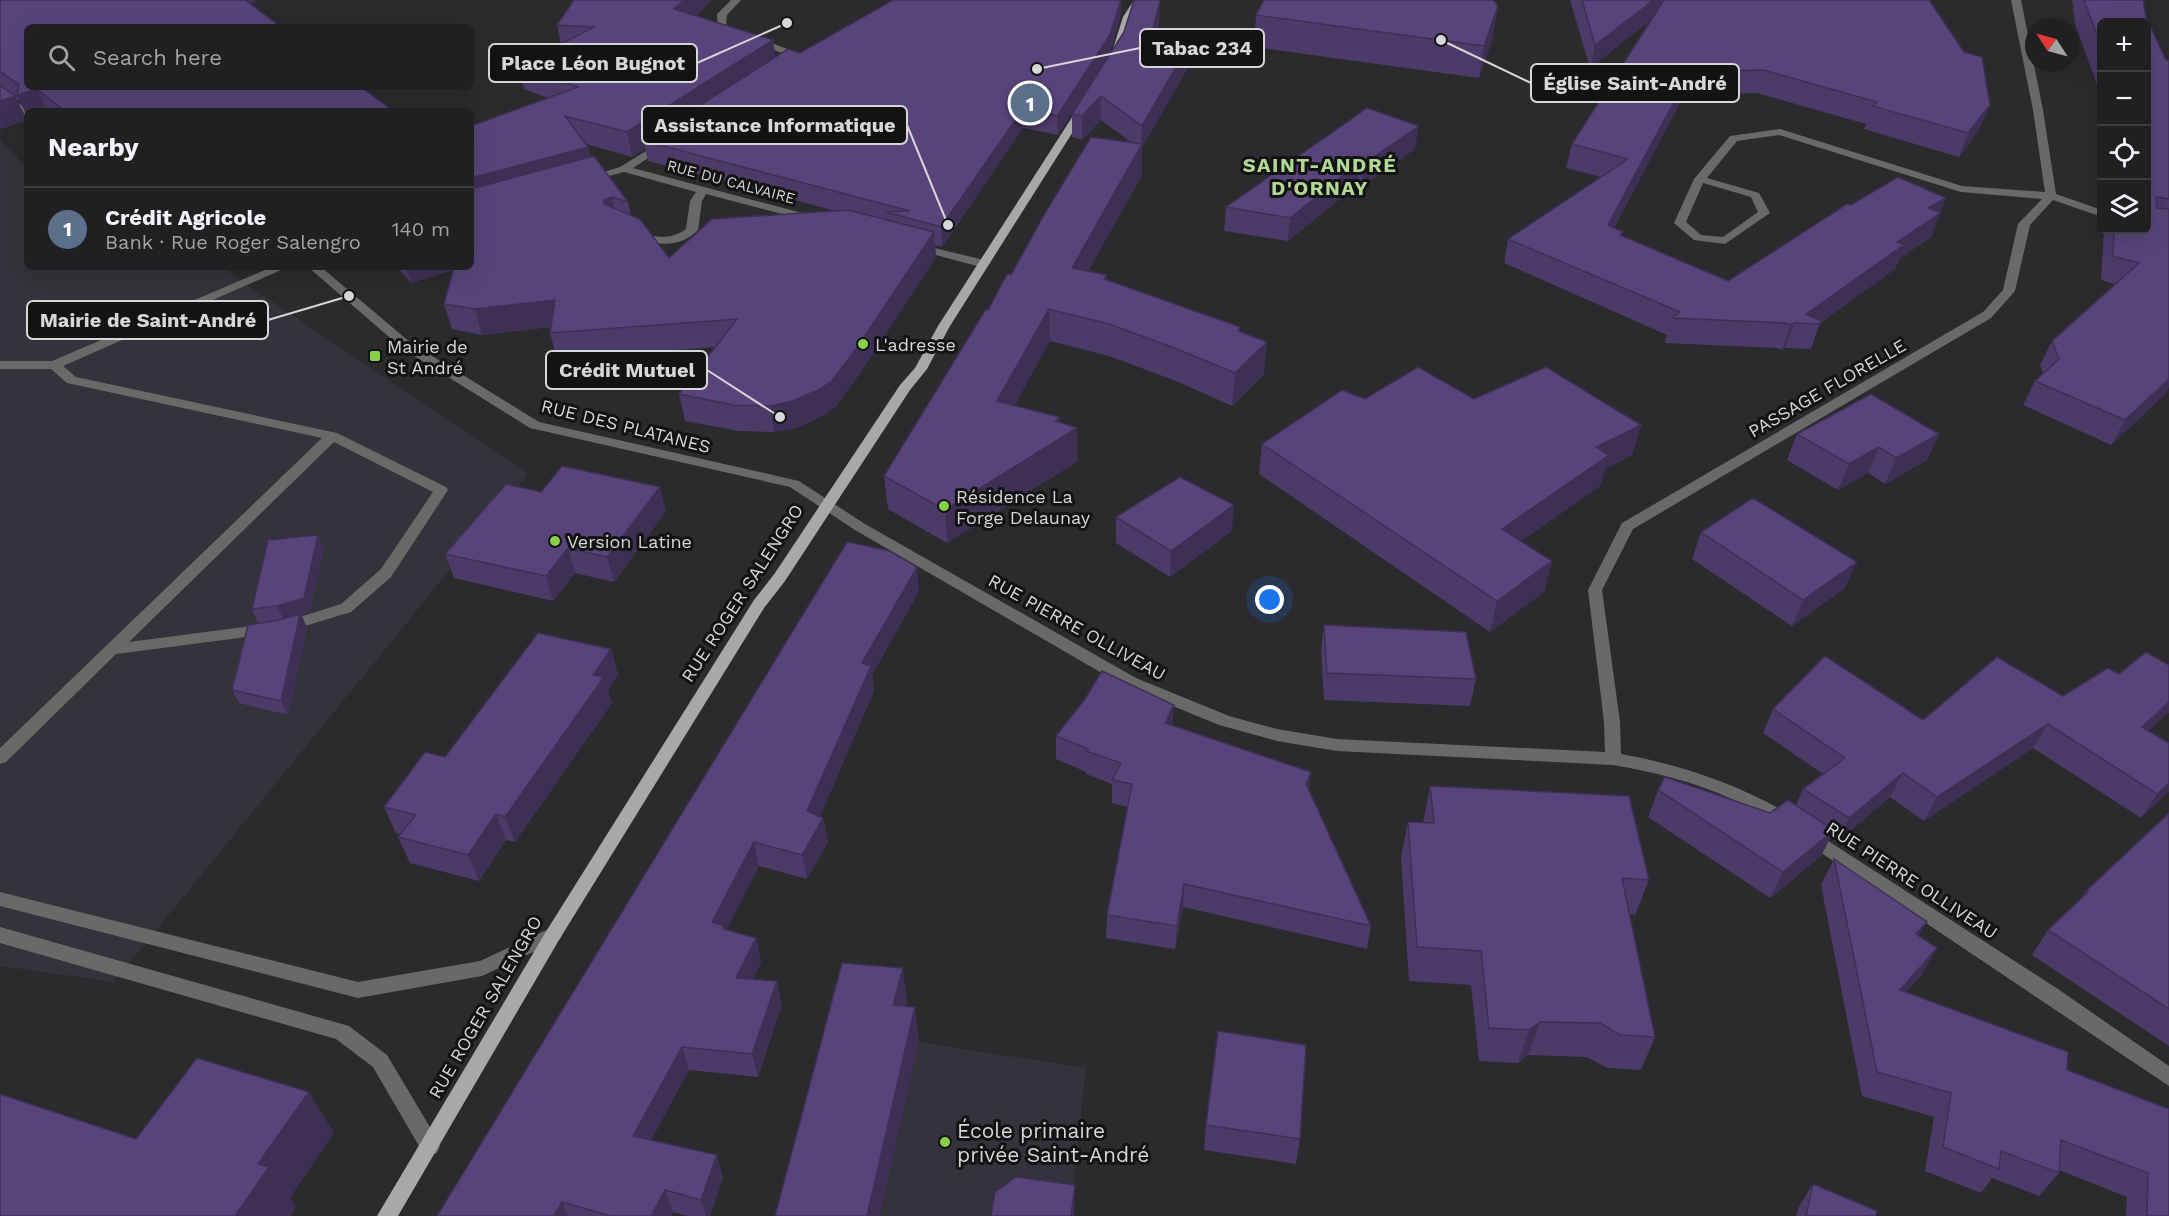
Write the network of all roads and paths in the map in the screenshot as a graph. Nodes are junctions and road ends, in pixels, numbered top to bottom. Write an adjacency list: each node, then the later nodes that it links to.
1 (736, 0): 4 (street)
2 (1140, 0): 5 (main road)
3 (2016, 0): 14 (street)
4 (798, 56)
5 (1110, 64)
6 (0, 92): 8 (street)
7 (1091, 94): 19 (main road, RUE ROGER SALENGRO)
8 (24, 113)
9 (675, 136): 10 (street)
10 (624, 169): 12 (street); 13 (street, RUE DU CALVAIRE)
11 (1700, 179): 11 (street); 14 (street)
12 (570, 184)
13 (703, 190): 16 (street, RUE DU CALVAIRE); 17 (street)
14 (2051, 196): 15 (street); 28 (street, PASSAGE FLORELLE)
15 (2097, 212)
16 (829, 223)
17 (626, 231)
18 (908, 244): 19 (street)
19 (984, 264): 25 (main road, RUE ROGER SALENGRO)
20 (275, 270): 23 (street)
21 (318, 270): 25 (street, RUE DES PLATANES)
22 (0, 365): 23 (street)
23 (54, 365): 24 (street)
24 (332, 436): 26 (street); 26 (street)
25 (826, 506): 28 (street, RUE PIERRE OLLIVEAU); 31 (main road, RUE ROGER SALENGRO)
26 (115, 649): 27 (street)
27 (0, 758)
28 (1613, 759): 32 (street, RUE PIERRE OLLIVEAU)
29 (0, 899): 31 (street)
30 (0, 935): 33 (street)
31 (553, 935): 33 (main road, RUE ROGER SALENGRO)
32 (2169, 1077)
33 (430, 1146): 34 (main road, RUE ROGER SALENGRO)
34 (387, 1216)

